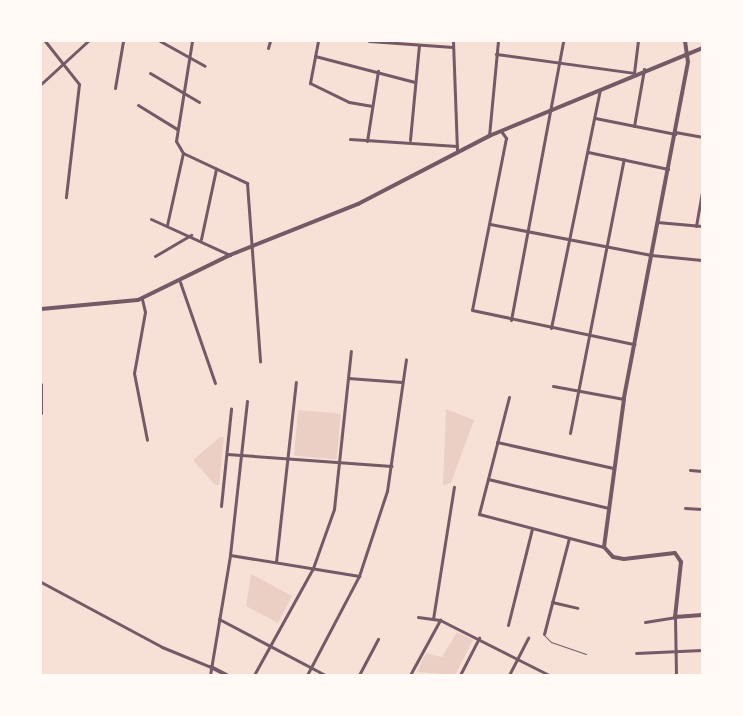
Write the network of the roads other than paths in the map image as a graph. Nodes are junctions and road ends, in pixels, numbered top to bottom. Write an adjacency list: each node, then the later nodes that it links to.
1 (45, 41): 23 (street)
2 (88, 41): 23 (street)
3 (123, 41): 31 (street)
4 (160, 41): 21 (street)
5 (192, 41): 21 (street)
6 (270, 41): 16 (street)
7 (318, 41): 20 (street)
8 (369, 41): 14 (street)
9 (453, 41): 15 (street)
10 (498, 41): 19 (street)
11 (563, 41): 22 (street)
12 (638, 41): 27 (street)
13 (684, 41): 18 (street)
14 (419, 45): 15 (street); 29 (street)
15 (453, 47): 48 (street)
16 (268, 48)
17 (702, 48): 18 (street)
18 (683, 53): 25 (street); 42 (street)
19 (496, 54): 22 (street); 43 (street)
20 (315, 56): 26 (street); 36 (street)
21 (189, 57): 24 (street); 33 (street)
22 (561, 64): 27 (street); 37 (street)
23 (66, 65): 30 (street); 56 (street)
24 (205, 66)
25 (644, 69): 27 (street); 39 (street)
26 (378, 71): 29 (street); 36 (street)
27 (634, 73): 32 (street)
28 (150, 74): 33 (street)
29 (415, 82): 46 (street)
30 (41, 84)
31 (115, 88)
32 (600, 90): 37 (street); 38 (street)
33 (183, 93): 34 (street); 40 (street)
34 (199, 102)
35 (138, 105): 40 (street)
36 (371, 106): 47 (street)
37 (553, 112): 41 (street); 63 (street)
38 (595, 118): 39 (street); 50 (street)
39 (634, 126): 42 (street)
40 (177, 129): 51 (street)
41 (501, 131): 43 (street); 59 (street)
42 (675, 133): 44 (street); 53 (street)
43 (489, 136): 49 (street)
44 (702, 137)
45 (350, 139): 47 (street)
46 (410, 140): 47 (street); 48 (street)
47 (367, 141)
48 (457, 146): 49 (street)
49 (457, 152): 67 (street)
50 (588, 152): 52 (street); 66 (street)
51 (183, 153): 54 (street); 60 (street)
52 (624, 159): 53 (street); 68 (street)
53 (668, 168): 58 (street)
54 (216, 169): 65 (street); 67 (street)
55 (702, 191): 61 (street)
56 (66, 197)
57 (151, 219): 60 (street)
58 (657, 222): 61 (street); 70 (street)
59 (490, 224): 63 (street); 76 (street)
60 (167, 225): 64 (street)
61 (696, 226): 62 (street)
62 (702, 226)
63 (528, 231): 66 (street); 76 (street)
64 (192, 235): 65 (street); 71 (street)
65 (201, 240): 69 (street)
66 (570, 240): 68 (street); 77 (street)
67 (254, 245): 69 (street); 82 (street)
68 (607, 246): 70 (street); 78 (street)
69 (230, 255): 73 (street)
70 (651, 255): 72 (street); 79 (street)
71 (155, 256)
72 (702, 260)
73 (180, 282): 74 (street); 86 (street)
74 (142, 299): 75 (street); 96 (street)
75 (41, 309)
76 (512, 320): 77 (street)
77 (551, 328): 78 (street)
78 (590, 336): 79 (street); 89 (street)
79 (634, 344): 91 (street)
80 (351, 351): 83 (street)
81 (406, 359): 85 (street)
82 (260, 362)
83 (348, 378): 85 (street); 101 (street)
84 (296, 382): 100 (street)
85 (402, 382): 102 (street)
86 (215, 383)
87 (41, 384): 94 (street)
88 (553, 386): 89 (street)
89 (578, 390): 91 (street); 95 (street)
90 (509, 397): 97 (street)
91 (624, 399): 103 (street)
92 (247, 401): 99 (street)
93 (231, 409): 98 (street)
94 (41, 413)
95 (570, 433)
96 (147, 440)
97 (497, 442): 103 (street); 106 (street)
98 (227, 454): 99 (street); 108 (street)
99 (242, 455): 100 (street); 115 (street)
100 (288, 460): 101 (street); 116 (street)
101 (339, 464): 102 (street); 117 (street)
102 (392, 466): 118 (street)
103 (613, 468): 109 (street)
104 (690, 470): 105 (street)
105 (702, 471)
106 (488, 479): 109 (street); 112 (street)
107 (454, 487): 126 (street)
108 (221, 506)
109 (609, 508): 114 (street)
110 (686, 508): 111 (street)
111 (702, 509)
112 (532, 529): 113 (street); 129 (street)
113 (569, 538): 114 (street); 120 (street)
114 (604, 547): 124 (street)
115 (230, 555): 116 (street); 125 (street)
116 (276, 562): 117 (street)
117 (313, 568): 118 (street); 134 (street)
118 (360, 576): 141 (street)
119 (41, 582): 140 (street)
120 (552, 602): 121 (street); 130 (street)
121 (577, 608)
122 (702, 615): 124 (street)
123 (418, 617): 126 (street)
124 (675, 617): 128 (street); 136 (street)
125 (219, 619): 134 (street); 140 (street)
126 (433, 619): 127 (street)
127 (440, 620): 131 (street); 142 (street)
128 (645, 622)
129 (508, 625)
130 (544, 634): 137 (lane)
131 (480, 638): 139 (street); 149 (street)
132 (528, 638): 139 (street)
133 (378, 639): 148 (street)
134 (270, 646): 141 (street); 145 (street)
135 (702, 650): 136 (street)
136 (674, 652): 138 (street); 152 (street)
137 (586, 654)
138 (636, 654)
139 (517, 658): 150 (street); 151 (street)
140 (211, 667): 143 (street); 144 (street)
141 (311, 667): 146 (street); 147 (street)
142 (412, 674)
143 (210, 675)
144 (227, 675)
145 (254, 675)
146 (307, 675)
147 (325, 675)
148 (359, 675)
149 (460, 675)
150 (509, 675)
151 (549, 675)
152 (676, 675)

